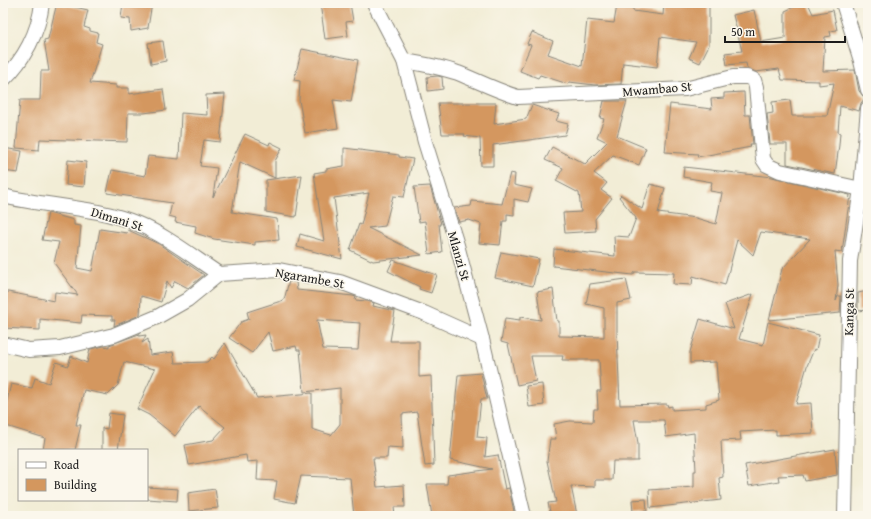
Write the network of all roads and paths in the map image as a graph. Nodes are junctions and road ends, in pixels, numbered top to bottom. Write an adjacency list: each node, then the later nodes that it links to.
1 (42, 3): 5 (street)
2 (374, 3): 4 (street, Mlanzi St)
3 (843, 3): 6 (street)
4 (404, 61): 8 (street, Mwambao St); 11 (street, Mlanzi St)
5 (3, 80)
6 (868, 90)
7 (868, 108): 8 (street, Kanga St)
8 (861, 189): 14 (street, Kanga St)
9 (3, 196): 10 (street, Dimani St)
10 (219, 274): 11 (street, Ngarambe St); 12 (street)
11 (482, 339): 13 (street, Mlanzi St)
12 (3, 344)
13 (524, 516)
14 (845, 516)

